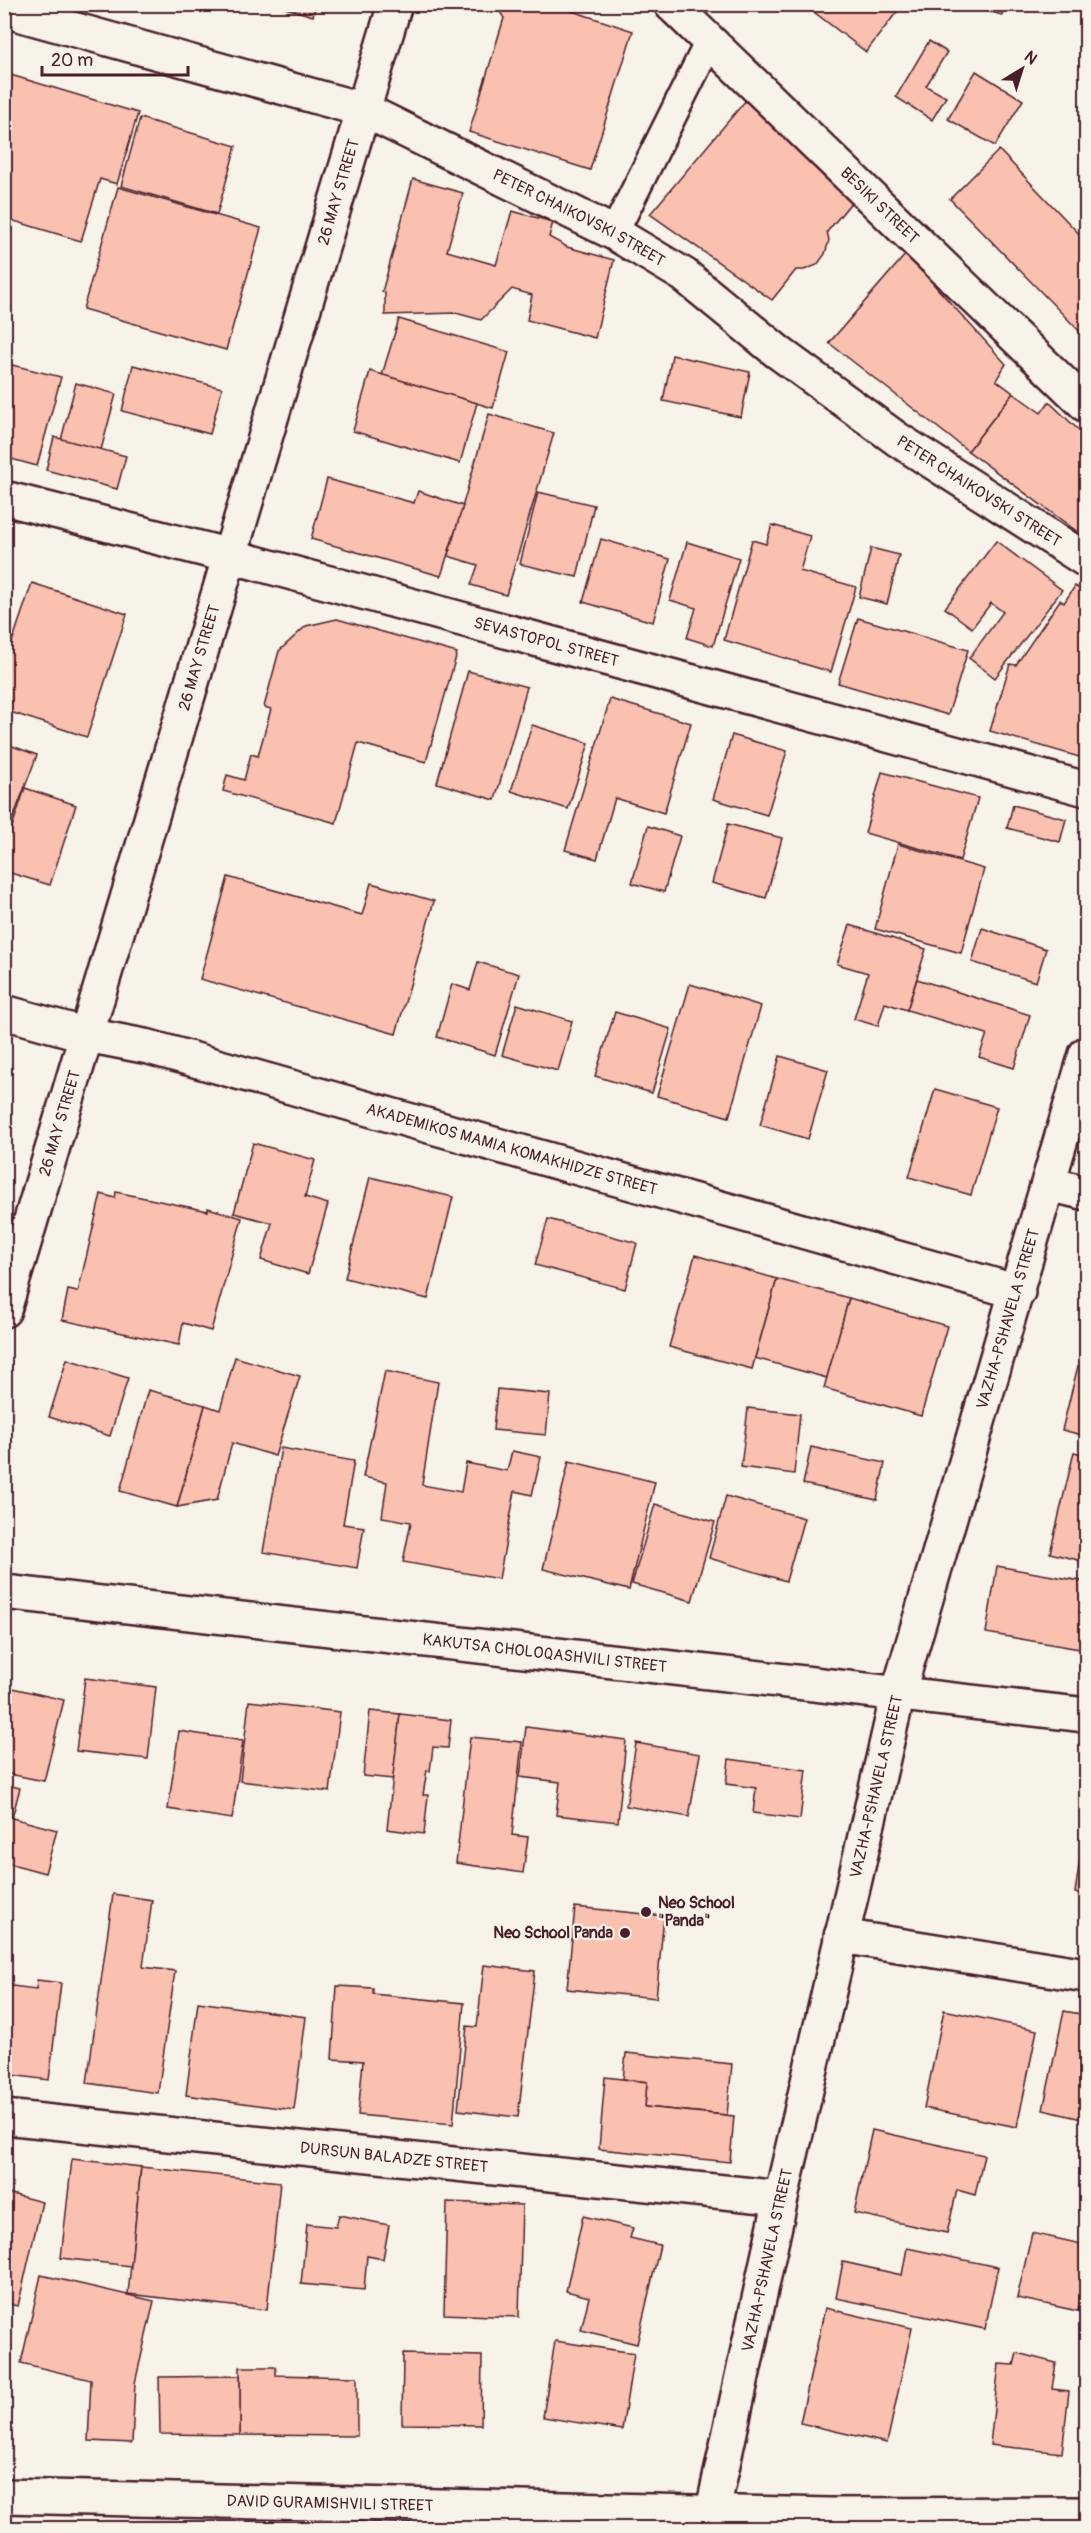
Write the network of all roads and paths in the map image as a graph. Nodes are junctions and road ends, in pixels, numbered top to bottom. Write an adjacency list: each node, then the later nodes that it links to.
1 (395, 4): 5 (street, 26 MAY STREET)
2 (671, 4): 4 (street, BESIKI STREET)
3 (4, 10): 5 (street, PETER CHAIKOVSKI STREET)
4 (710, 40): 6 (lane); 7 (street, BESIKI STREET)
5 (364, 110): 6 (street, PETER CHAIKOVSKI STREET); 9 (street, 26 MAY STREET)
6 (614, 233): 10 (street, PETER CHAIKOVSKI STREET)
7 (1086, 405)
8 (4, 498): 9 (street, SEVASTOPOL STREET)
9 (230, 556): 11 (street, SEVASTOPOL STREET); 13 (street, 26 MAY STREET)
10 (1086, 560)
11 (1086, 789)
12 (4, 1012): 13 (street, AKADEMIKOS MAMIA KOMAKHIDZE STREET)
13 (87, 1035): 17 (street, AKADEMIKOS MAMIA KOMAKHIDZE STREET); 18 (street, 26 MAY STREET)
14 (1086, 1054): 15 (street, VAZHA-PSHAVELA STREET)
15 (1049, 1184): 16 (street); 17 (street, VAZHA-PSHAVELA STREET)
16 (1086, 1192)
17 (1018, 1292): 20 (street, VAZHA-PSHAVELA STREET)
18 (4, 1310)
19 (4, 1592): 20 (street, KAKUTSA CHOLOQASHVILI STREET)
20 (898, 1694): 21 (street, KAKUTSA CHOLOQASHVILI STREET); 22 (street, VAZHA-PSHAVELA STREET)
21 (1086, 1715)
22 (841, 1936): 23 (street); 25 (street, VAZHA-PSHAVELA STREET)
23 (1086, 1975)
24 (4, 2117): 25 (street, DURSUN BALADZE STREET)
25 (781, 2198): 28 (street, VAZHA-PSHAVELA STREET)
26 (4, 2496): 28 (street, DAVID GURAMISHVILI STREET)
27 (1086, 2514): 28 (street, DAVID GURAMISHVILI STREET)
28 (711, 2520)

